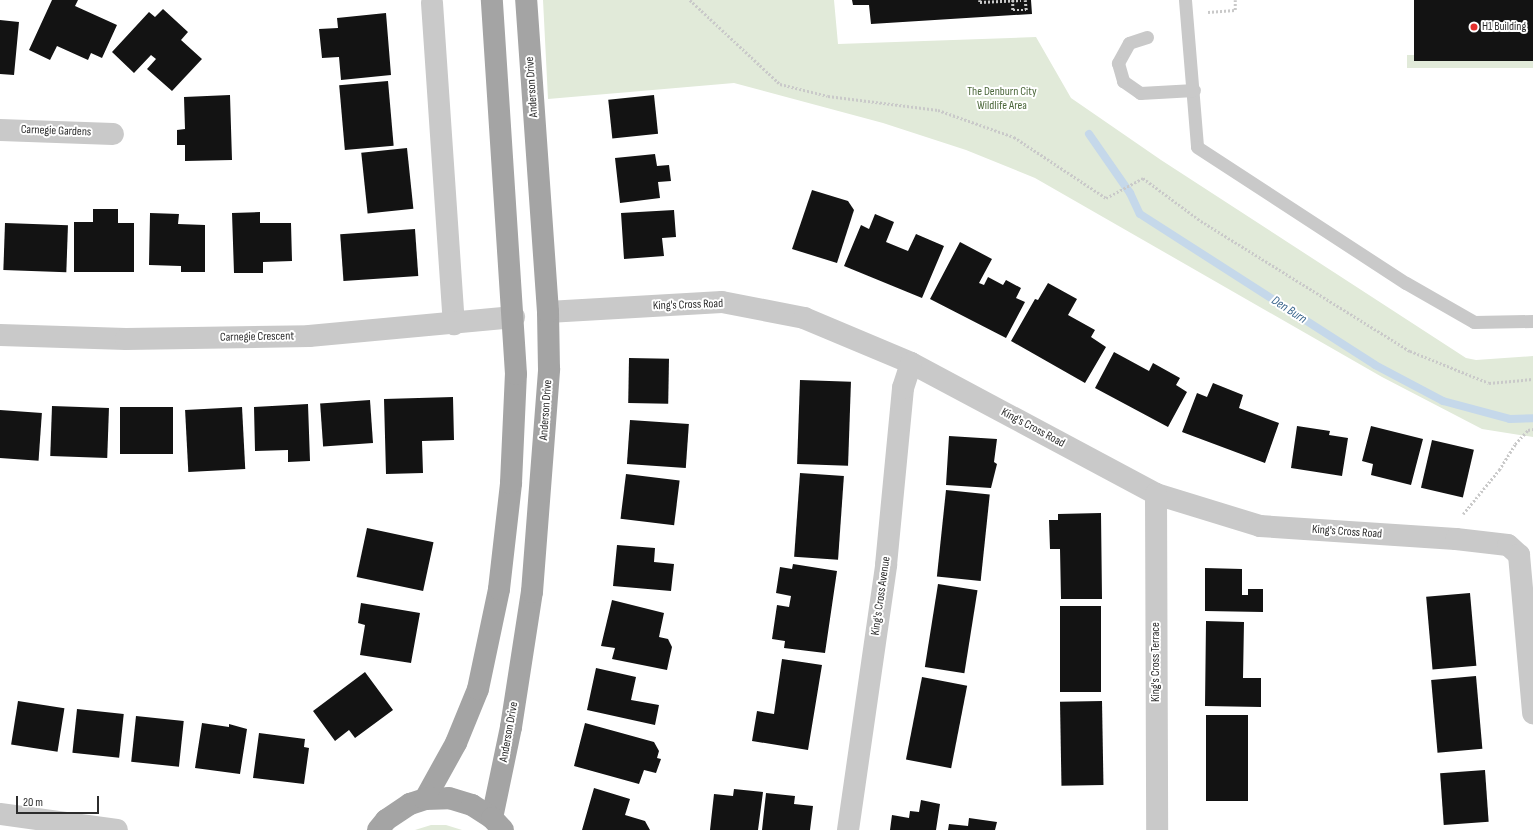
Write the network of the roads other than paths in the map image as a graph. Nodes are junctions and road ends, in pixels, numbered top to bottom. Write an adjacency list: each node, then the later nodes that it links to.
1 (492, 0): 10 (main road)
2 (526, 0): 9 (main road, Anderson Drive)
3 (1185, 0): 6 (lane)
4 (432, 2): 12 (street)
5 (1147, 37): 6 (lane)
6 (1194, 90): 11 (lane)
7 (0, 130): 8 (street, Carnegie Gardens)
8 (113, 134)
9 (548, 312): 14 (street, King's Cross Road); 19 (main road, Anderson Drive)
10 (514, 317): 12 (street, Carnegie Crescent); 17 (main road)
11 (1533, 320)
12 (454, 324): 13 (street, Carnegie Crescent)
13 (0, 335)
14 (911, 363): 15 (street, King's Cross Road); 22 (street, King's Cross Avenue)
15 (1156, 494): 16 (street, King's Cross Road); 23 (street, King's Cross Terrace)
16 (1533, 713)
17 (425, 799): 19 (main road); 21 (main road)
18 (0, 814): 20 (street)
19 (497, 824)
20 (117, 830)
21 (378, 830)
22 (848, 830)
23 (1157, 830)

